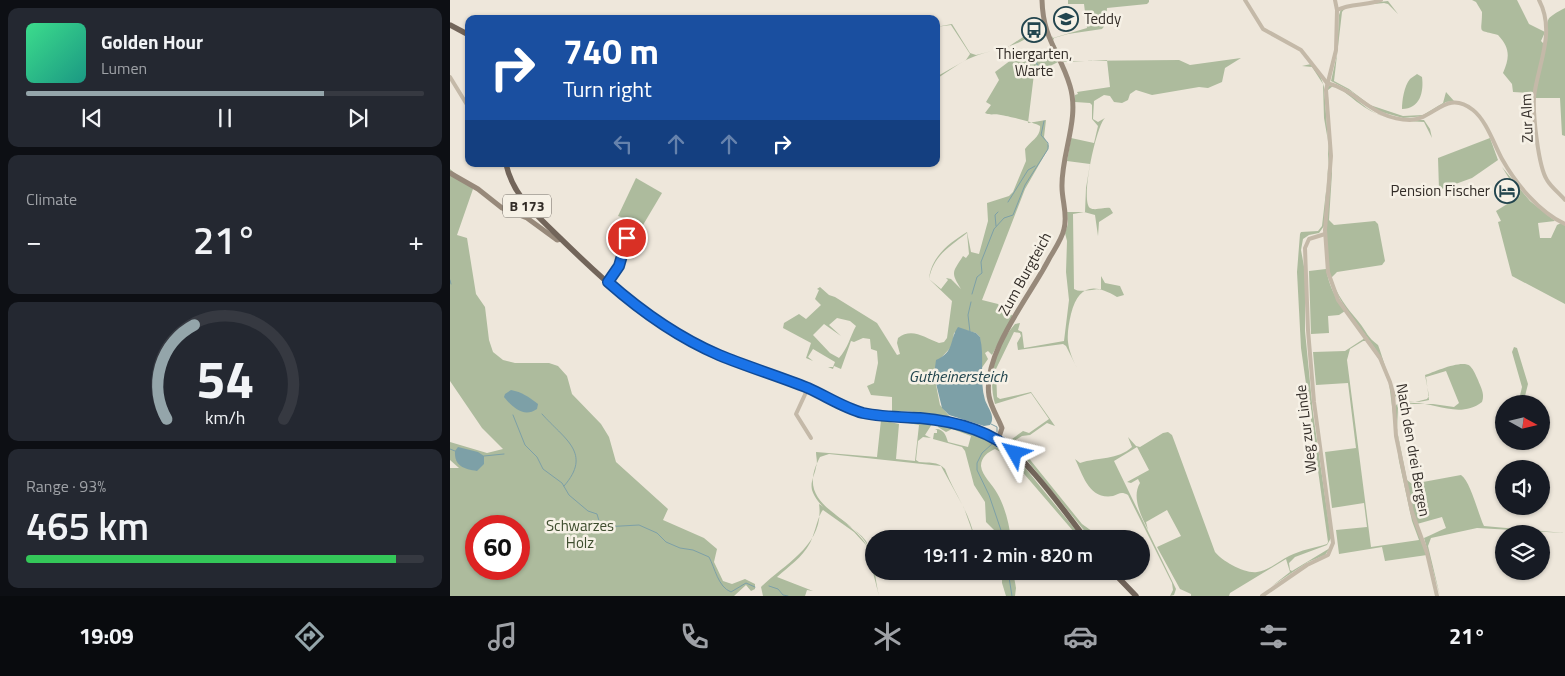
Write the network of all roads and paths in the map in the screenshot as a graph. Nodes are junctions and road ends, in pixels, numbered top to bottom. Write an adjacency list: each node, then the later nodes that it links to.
1 (1042, 0): 22 (street, Zum Burgteich)
2 (1245, 0): 10 (street)
3 (1335, 0): 6 (street, Nach den drei Bergen)
4 (1381, 0): 6 (street)
5 (1539, 0): 14 (street, Zur Alm)
6 (1337, 10): 10 (street, Nach den drei Bergen)
7 (450, 25): 8 (main road)
8 (465, 33)
9 (450, 77): 11 (street)
10 (1327, 83): 16 (street); 17 (street, Nach den drei Bergen)
11 (465, 101)
12 (507, 167): 18 (main road, B 173)
13 (450, 173): 18 (street)
14 (1565, 200)
15 (632, 221): 19 (street)
16 (1565, 224)
17 (1325, 234): 26 (street, Weg zur Linde); 27 (street, Nach den drei Bergen)
18 (561, 239): 19 (main road, B 173)
19 (608, 282): 20 (main road, B 173)
20 (808, 388): 21 (street); 22 (main road, B 173)
21 (811, 438)
22 (998, 440): 23 (main road, B 173)
23 (1079, 530)
24 (1121, 580): 25 (main road)
25 (1136, 596)
26 (1262, 596)
27 (1438, 596)

